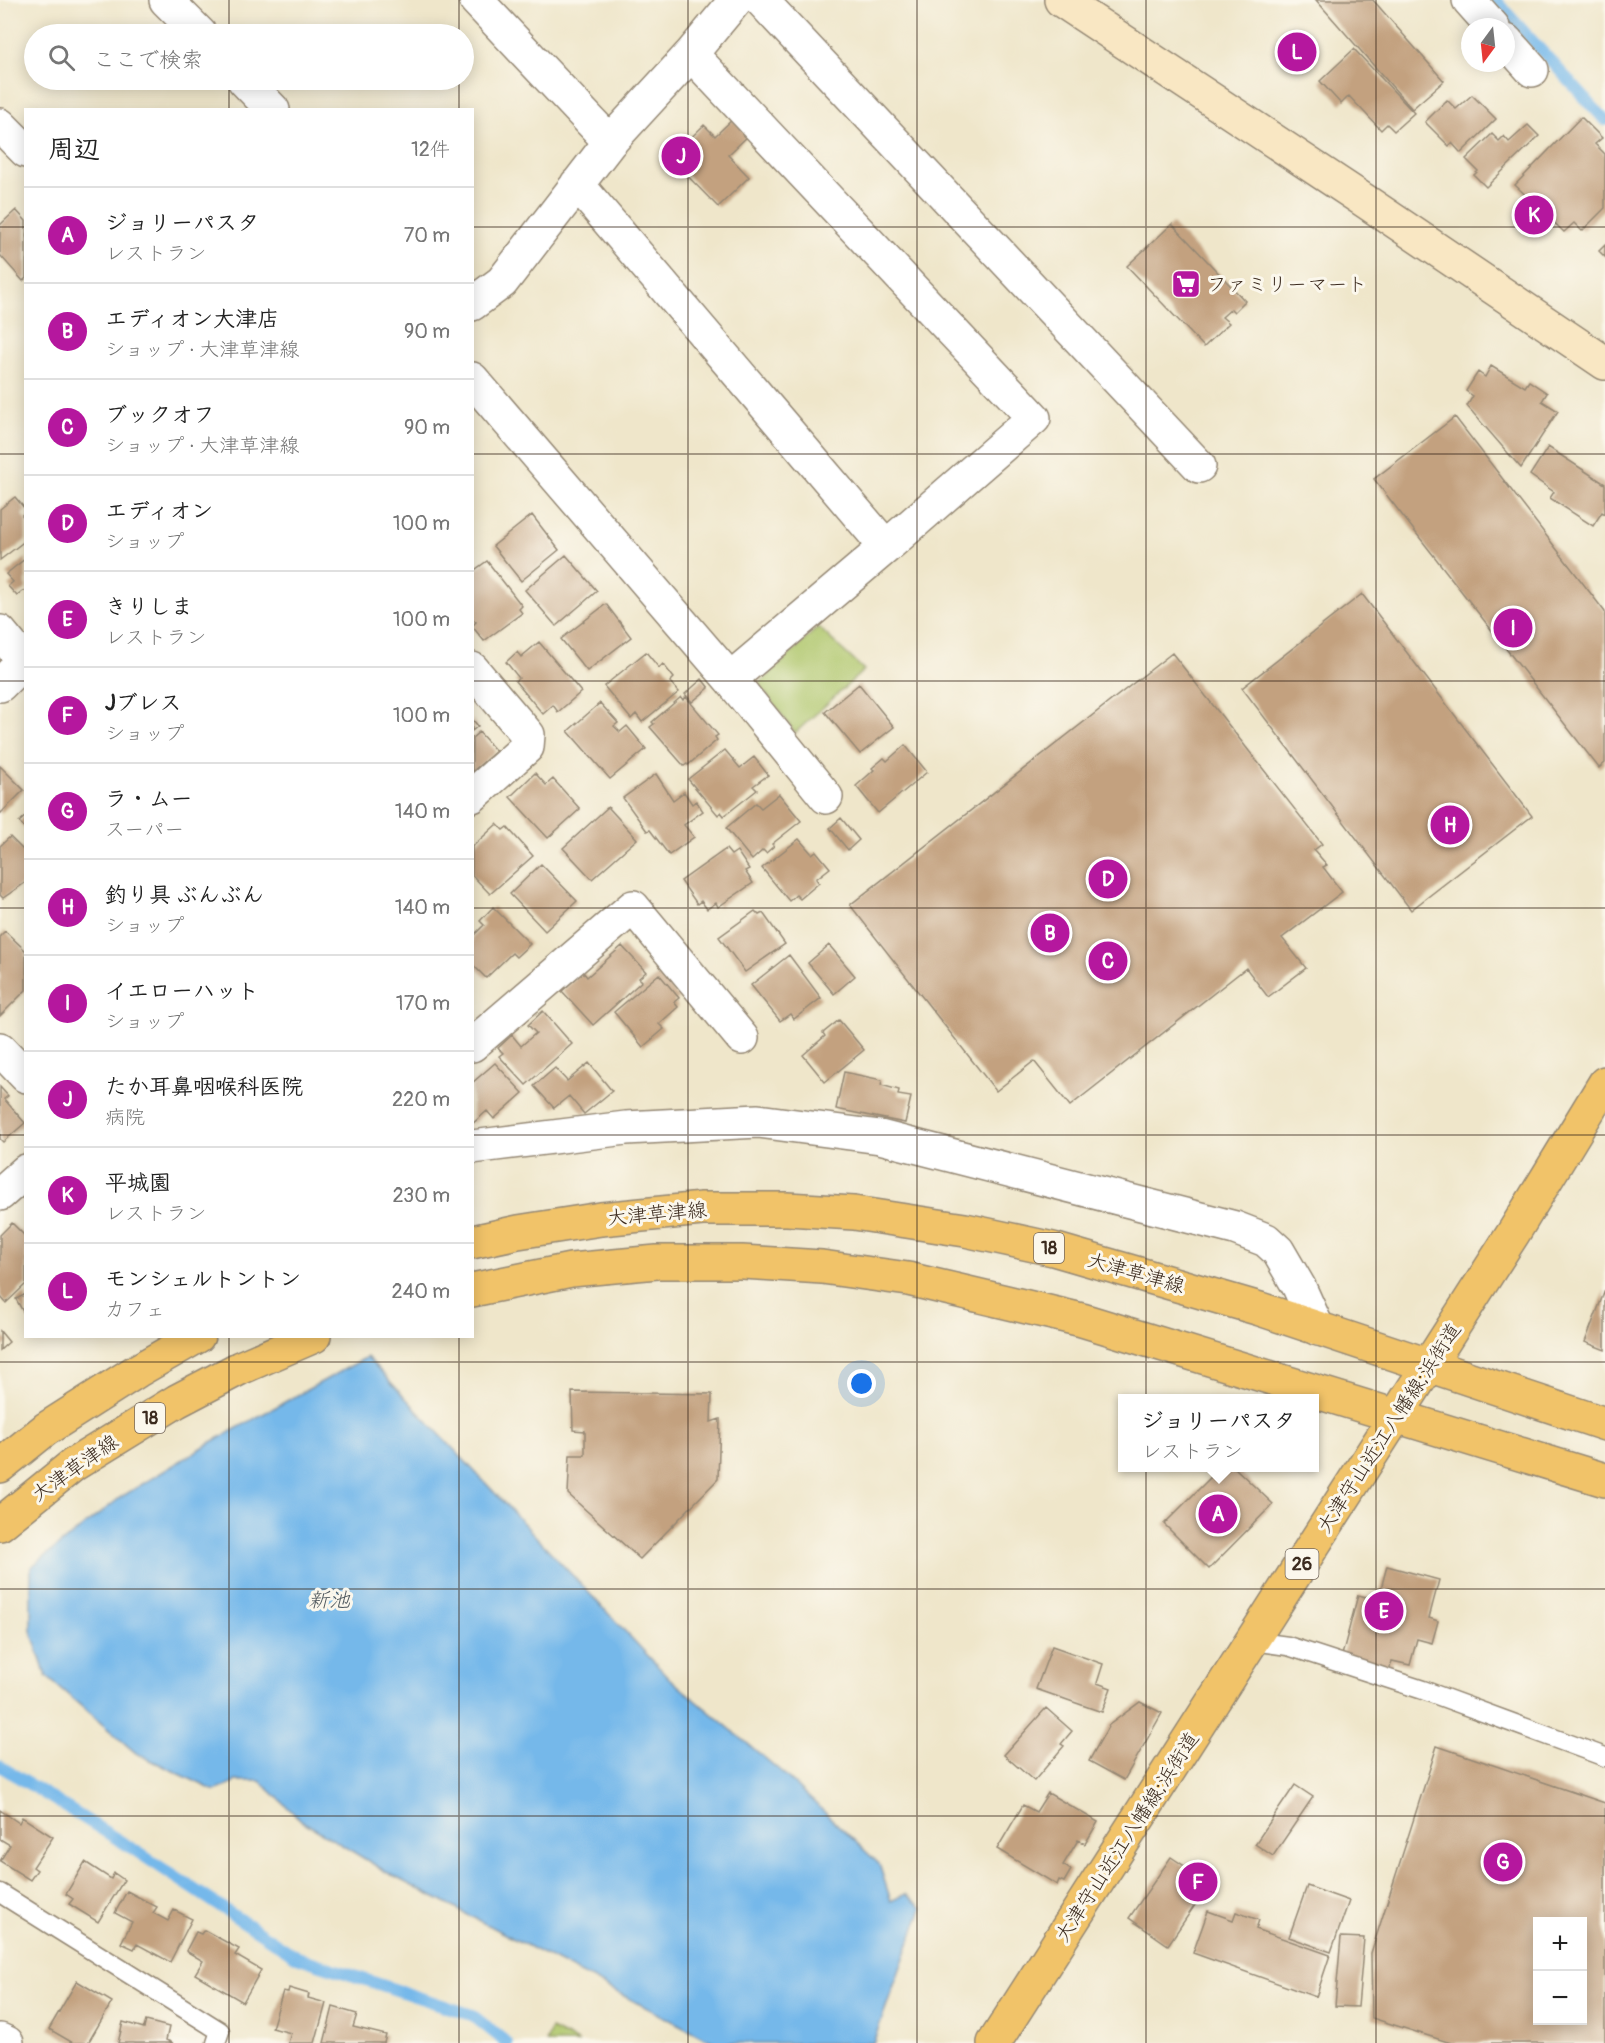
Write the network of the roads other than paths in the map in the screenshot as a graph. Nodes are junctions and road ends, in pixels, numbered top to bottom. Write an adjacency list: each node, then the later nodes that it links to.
1 (166, 0): 8 (street)
2 (477, 0): 15 (street)
3 (736, 0): 10 (street)
4 (761, 0): 21 (street)
5 (1061, 0): 19 (street)
6 (1469, 0): 7 (street)
7 (1485, 18)
8 (190, 24)
9 (1515, 51): 11 (street)
10 (691, 54): 15 (street); 22 (street)
11 (1532, 70)
12 (254, 90): 13 (street)
13 (271, 108)
14 (0, 126): 16 (street)
15 (610, 142): 17 (street)
16 (24, 150)
17 (577, 184): 18 (street); 22 (street)
18 (474, 303)
19 (1605, 363)
20 (474, 381): 27 (street)
21 (1199, 466)
22 (886, 547): 27 (street)
23 (0, 632): 24 (street)
24 (24, 659)
25 (24, 661): 28 (street)
26 (474, 671): 29 (street)
27 (730, 679): 30 (street)
28 (0, 685)
29 (474, 794)
30 (826, 798)
31 (742, 1038): 32 (street)
32 (474, 1043)
33 (0, 1049): 34 (street)
34 (24, 1074)
35 (1605, 1083): 44 (main road, 大津守山近江八幡線;浜街道 / 26)
36 (474, 1147): 41 (street)
37 (24, 1173): 38 (street)
38 (0, 1194)
39 (474, 1242): 41 (main road, 大津草津線 / 18)
40 (474, 1290): 45 (main road)
41 (1318, 1329): 44 (main road, 大津草津線 / 18)
42 (195, 1338): 47 (main road, 18)
43 (309, 1338): 49 (main road, 大津草津線 / 18)
44 (1429, 1366): 45 (main road, 大津守山近江八幡線;浜街道 / 26); 46 (main road, 大津草津線 / 18)
45 (1397, 1415): 48 (main road); 50 (main road, 大津守山近江八幡線;浜街道 / 26)
46 (1605, 1424)
47 (0, 1466)
48 (1605, 1480)
49 (0, 1524)
50 (1252, 1641): 51 (lane); 56 (main road, 大津守山近江八幡線;浜街道 / 26)
51 (1605, 1757)
52 (0, 1893): 55 (lane)
53 (0, 2040): 54 (street)
54 (7, 2043)
55 (216, 2043)
56 (994, 2043)

